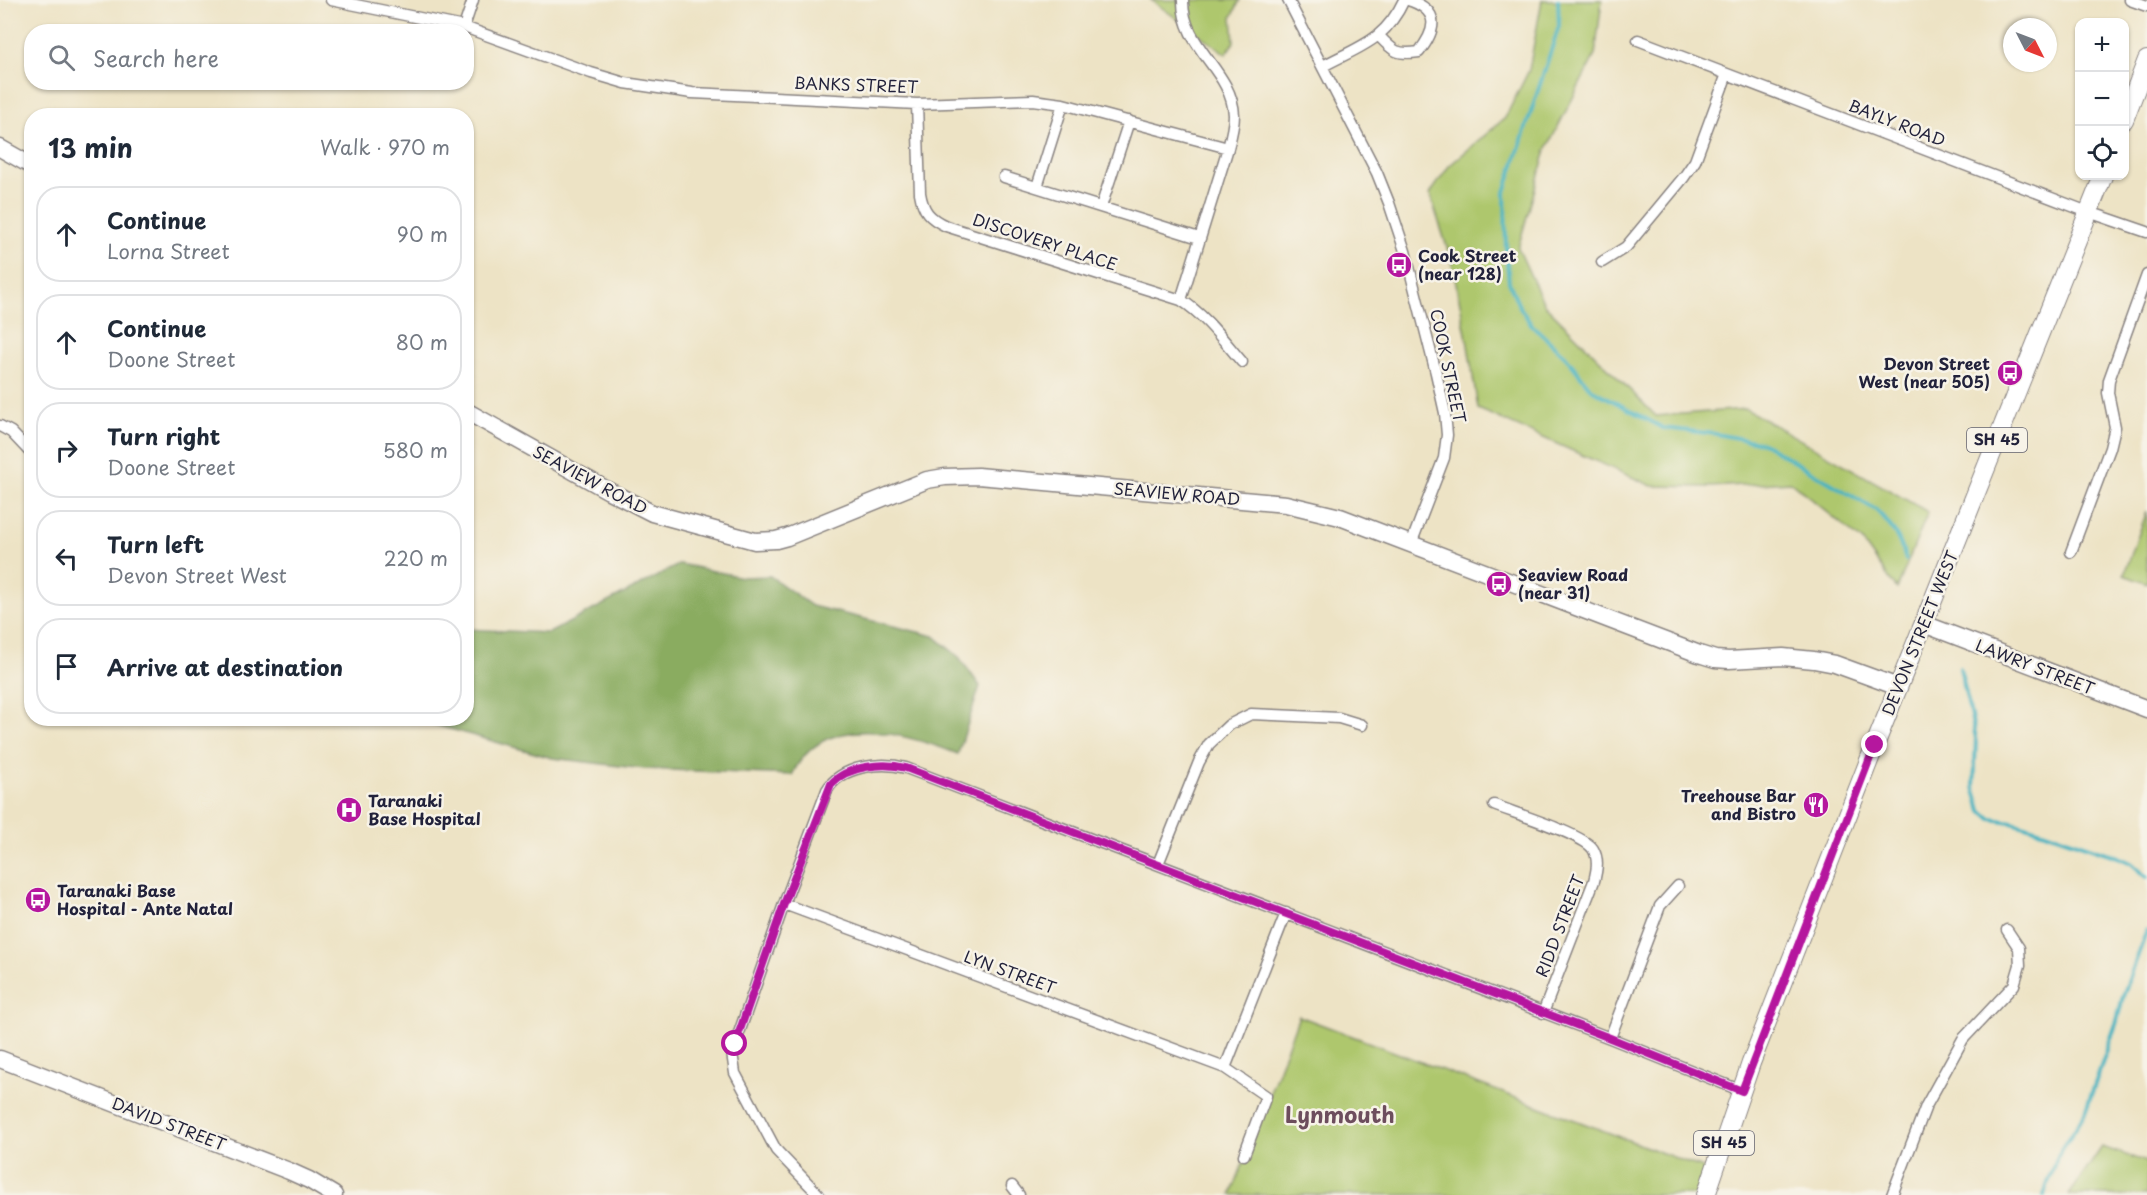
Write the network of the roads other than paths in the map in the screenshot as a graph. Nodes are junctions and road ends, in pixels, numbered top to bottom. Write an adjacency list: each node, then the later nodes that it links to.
1 (331, 0): 8 (street, BANKS STREET)
2 (473, 0): 9 (street)
3 (1183, 0): 20 (street)
4 (1288, 0): 14 (street, COOK STREET)
5 (1406, 0): 11 (street); 11 (street)
6 (2130, 0): 7 (street)
7 (2147, 6)
8 (449, 24)
9 (465, 24)
10 (474, 31): 16 (street, BANKS STREET)
11 (1379, 36): 14 (street)
12 (1638, 40): 15 (street, BAYLY ROAD)
13 (2147, 60): 18 (main road)
14 (1323, 66): 37 (street, COOK STREET)
15 (1727, 74): 27 (street, BAYLY ROAD); 30 (street)
16 (917, 104): 17 (street, BANKS STREET); 32 (street, DISCOVERY PLACE)
17 (1063, 104): 19 (street, BANKS STREET); 25 (street)
18 (2129, 107)
19 (1129, 121): 20 (street, BANKS STREET); 26 (street)
20 (1228, 148): 29 (street)
21 (1, 151): 22 (street)
22 (24, 162)
23 (1004, 177): 25 (street)
24 (2101, 180): 27 (main road, DEVON STREET WEST / SH 45)
25 (1037, 187): 26 (street)
26 (1101, 207): 29 (street)
27 (2089, 212): 28 (street, BAYLY ROAD); 39 (main road, DEVON STREET WEST / SH 45)
28 (2147, 232)
29 (1199, 238): 32 (street)
30 (1602, 262)
31 (2147, 275): 38 (street)
32 (1181, 300): 33 (street, DISCOVERY PLACE)
33 (1242, 362)
34 (474, 415): 37 (street, SEAVIEW ROAD)
35 (0, 426): 36 (street)
36 (24, 446)
37 (1411, 544): 40 (street, SEAVIEW ROAD)
38 (2071, 552)
39 (1924, 624): 40 (main road, DEVON STREET WEST / SH 45); 41 (street, LAWRY STREET)
40 (1898, 687): 53 (main road, DEVON STREET WEST / SH 45)
41 (2147, 709)
42 (1362, 725): 44 (street)
43 (1494, 805): 49 (street, RIDD STREET)
44 (1158, 864): 46 (street); 47 (street)
45 (1677, 886): 50 (street)
46 (784, 904): 52 (street, LYN STREET); 56 (street)
47 (1286, 913): 49 (street); 52 (street)
48 (2007, 930): 58 (street)
49 (1543, 1013): 50 (street)
50 (1610, 1038): 53 (street)
51 (0, 1059): 55 (street, DAVID STREET)
52 (1225, 1068): 54 (street, LYN STREET)
53 (1742, 1091): 57 (main road, DEVON STREET WEST / SH 45)
54 (1244, 1155)
55 (334, 1195)
56 (819, 1195)
57 (1706, 1195)
58 (1892, 1195)

